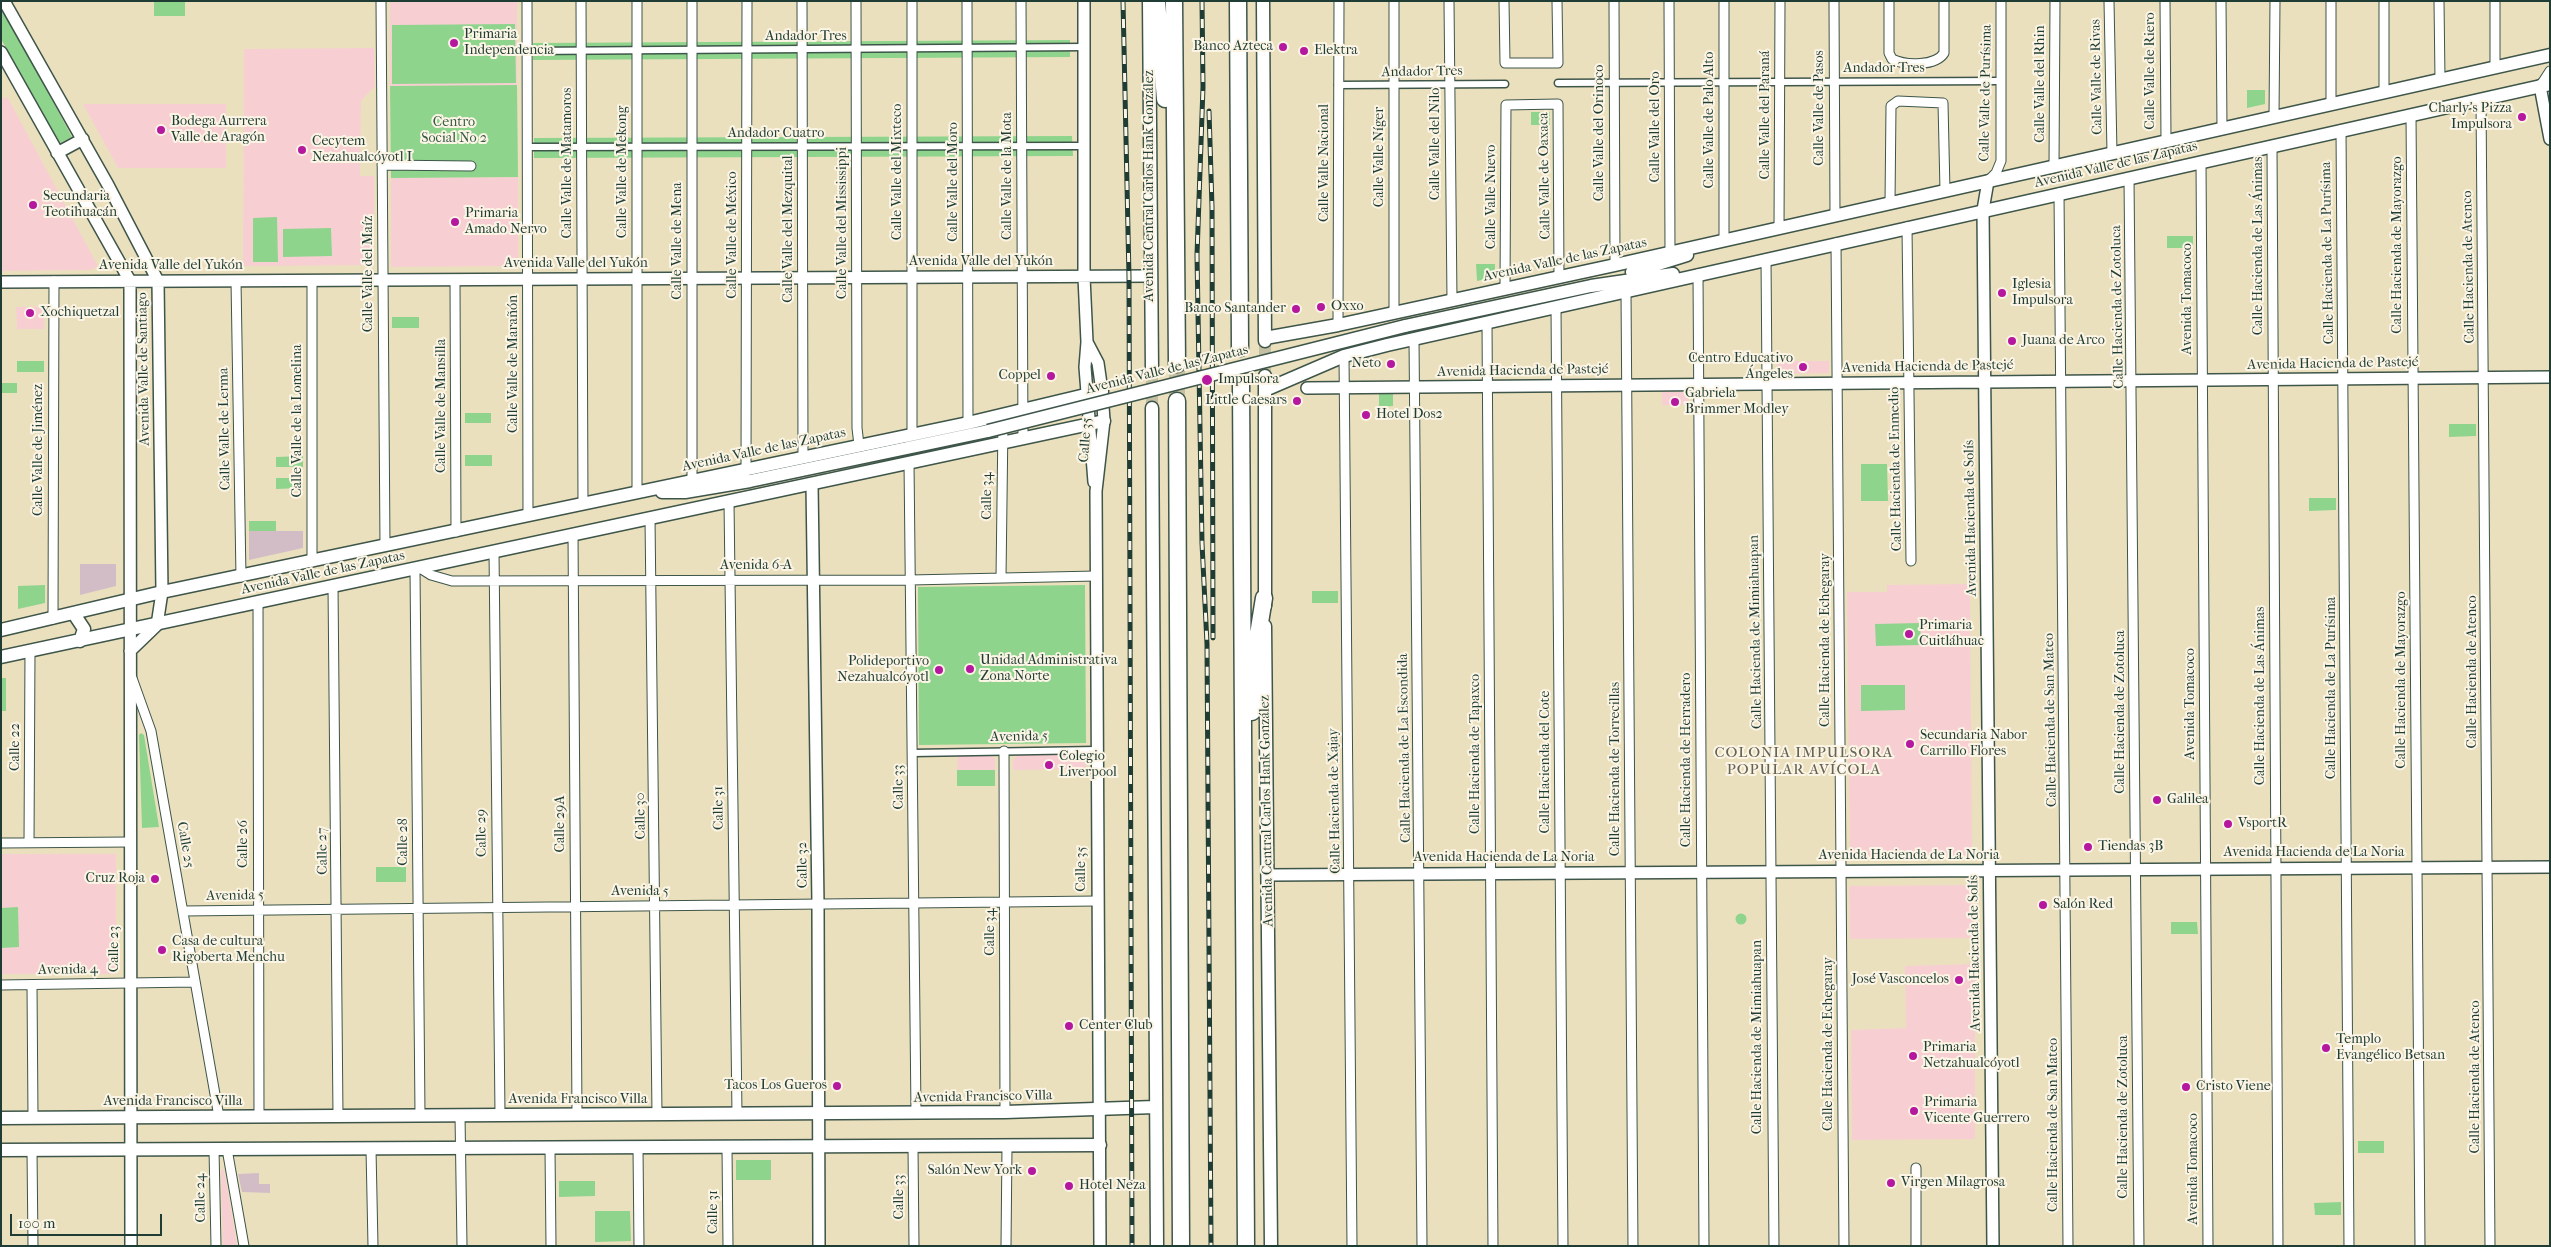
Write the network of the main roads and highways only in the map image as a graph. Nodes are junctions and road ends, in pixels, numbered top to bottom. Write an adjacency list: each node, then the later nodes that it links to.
1 (1149, 1): 16 (main road, Avenida Central Carlos Hank González)
2 (1157, 1): 8 (highway)
3 (1174, 1): 8 (highway, Avenida Central Carlos Hank González)
4 (1238, 1): 14 (highway)
5 (1263, 1): 12 (main road, Avenida Valle de las Zapatas)
6 (2550, 55): 9 (main road, Avenida Valle de las Zapatas)
7 (2547, 83): 10 (main road, Avenida Valle de las Zapatas)
8 (1176, 224): 15 (highway, Avenida Central Carlos Hank González)
9 (1724, 240): 11 (main road, Avenida Valle de las Zapatas); 12 (main road, Avenida Valle de las Zapatas)
10 (1698, 274): 11 (main road, Avenida Valle de las Zapatas); 13 (main road, Avenida Valle de las Zapatas)
11 (1591, 286): 26 (main road, Avenida Valle de las Zapatas, bridge)
12 (1388, 314): 13 (main road)
13 (1387, 346): 19 (main road, Avenida Valle de las Zapatas)
14 (1240, 348)
15 (1177, 364)
16 (1152, 370)
17 (1265, 376): 19 (main road, Avenida Central Carlos Hank González)
18 (1241, 383): 34 (highway, Avenida Central Carlos Hank González)
19 (1265, 390): 29 (main road, Avenida Central Carlos Hank González)
20 (1102, 391): 22 (main road, Avenida Valle de las Zapatas)
21 (1177, 401): 40 (highway)
22 (1038, 407): 25 (main road); 26 (main road, Avenida Valle de las Zapatas)
23 (1152, 408): 35 (main road)
24 (1104, 421): 25 (main road, Avenida Valle de las Zapatas)
25 (1039, 434): 28 (main road, Avenida Valle de las Zapatas)
26 (748, 475): 27 (main road, Avenida Valle de las Zapatas); 27 (main road, Avenida Valle de las Zapatas); 28 (main road, Avenida Valle de las Zapatas)
27 (637, 492): 30 (main road, Avenida Valle de las Zapatas)
28 (650, 518): 32 (main road, Avenida Valle de las Zapatas)
29 (1264, 598): 34 (highway); 42 (main road, Avenida Central Carlos Hank González)
30 (74, 614): 31 (main road, Avenida Valle de las Zapatas); 32 (main road)
31 (1, 630)
32 (80, 640): 33 (main road, Avenida Valle de las Zapatas)
33 (1, 657)
34 (1244, 748): 41 (highway, Avenida Central Carlos Hank González)
35 (1155, 1107): 36 (main road, Avenida Francisco Villa); 39 (main road)
36 (1, 1118)
37 (1100, 1145): 38 (main road)
38 (1, 1150)
39 (1156, 1246)
40 (1180, 1246)
41 (1246, 1246)
42 (1271, 1246)

